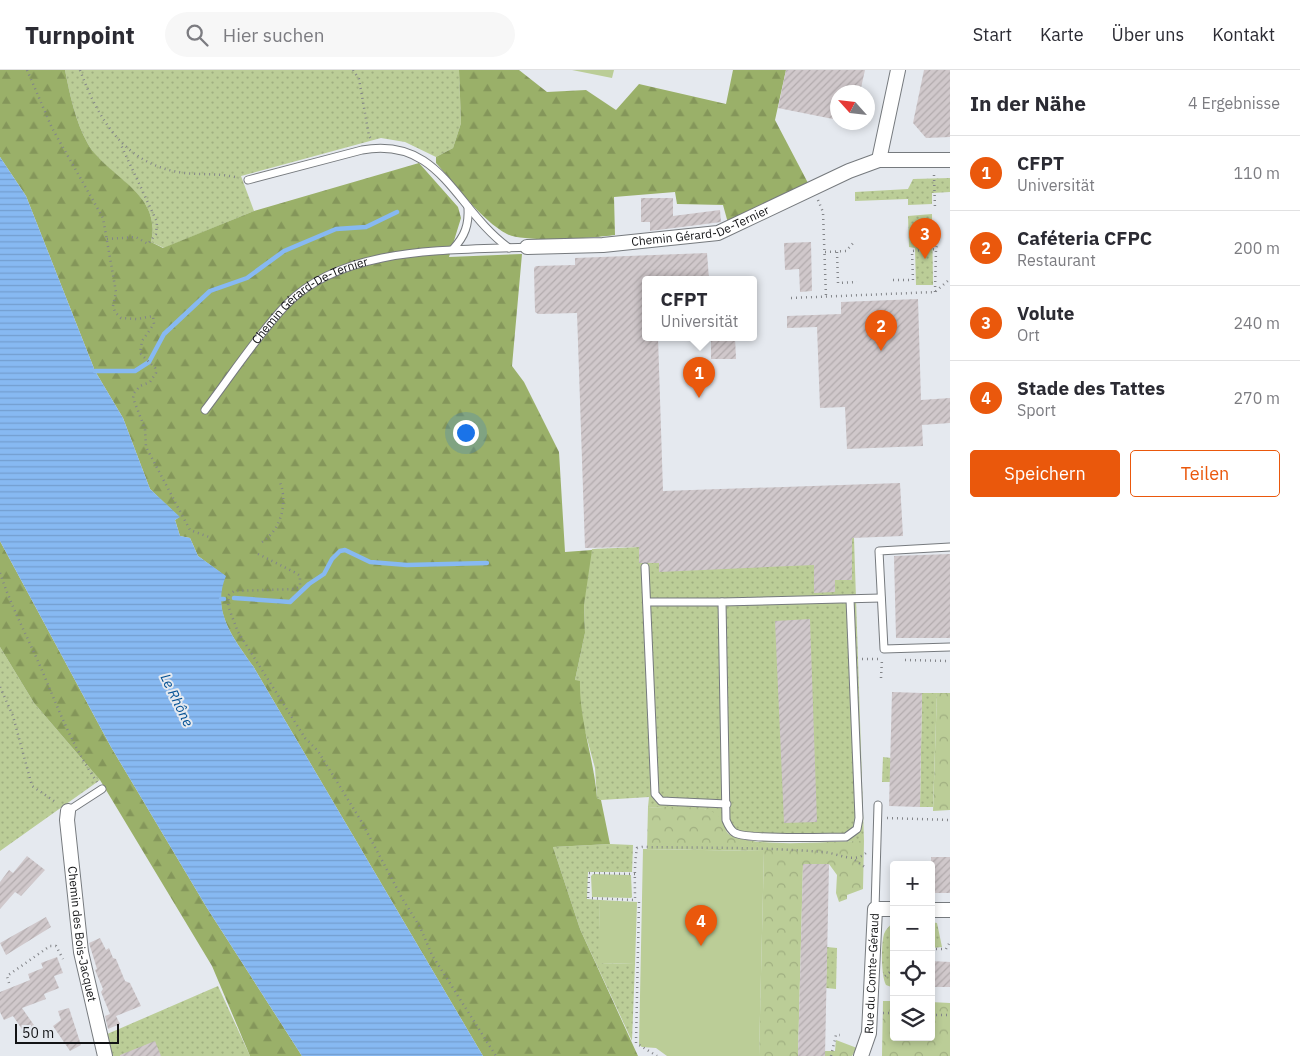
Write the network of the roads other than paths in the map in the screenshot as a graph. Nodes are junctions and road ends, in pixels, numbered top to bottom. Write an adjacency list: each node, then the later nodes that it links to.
1 (898, 70): 2 (street)
2 (879, 160): 3 (street, Chemin Gérard-De-Ternier); 6 (street, Chemin Gérard-De-Ternier)
3 (950, 160)
4 (248, 180): 5 (lane)
5 (468, 207): 7 (lane); 8 (lane)
6 (527, 247): 7 (lane, Chemin Gérard-De-Ternier)
7 (510, 248): 8 (lane, Chemin Gérard-De-Ternier)
8 (453, 250): 9 (lane, Chemin Gérard-De-Ternier)
9 (205, 410)
10 (950, 547): 12 (lane)
11 (645, 567): 14 (lane)
12 (882, 598): 13 (lane); 16 (lane)
13 (850, 599): 15 (lane); 18 (lane)
14 (647, 602): 15 (lane); 18 (lane)
15 (722, 602): 18 (lane)
16 (950, 647)
17 (102, 789): 20 (lane)
18 (727, 804)
19 (878, 805): 21 (lane)
20 (68, 811): 25 (street, Chemin des Bois-Jacquet)
21 (875, 908): 22 (street, Rue du Comte-Géraud); 26 (street, Rue du Comte-Géraud)
22 (890, 909)
23 (935, 910): 24 (street)
24 (950, 910)
25 (105, 1056)
26 (861, 1056)

